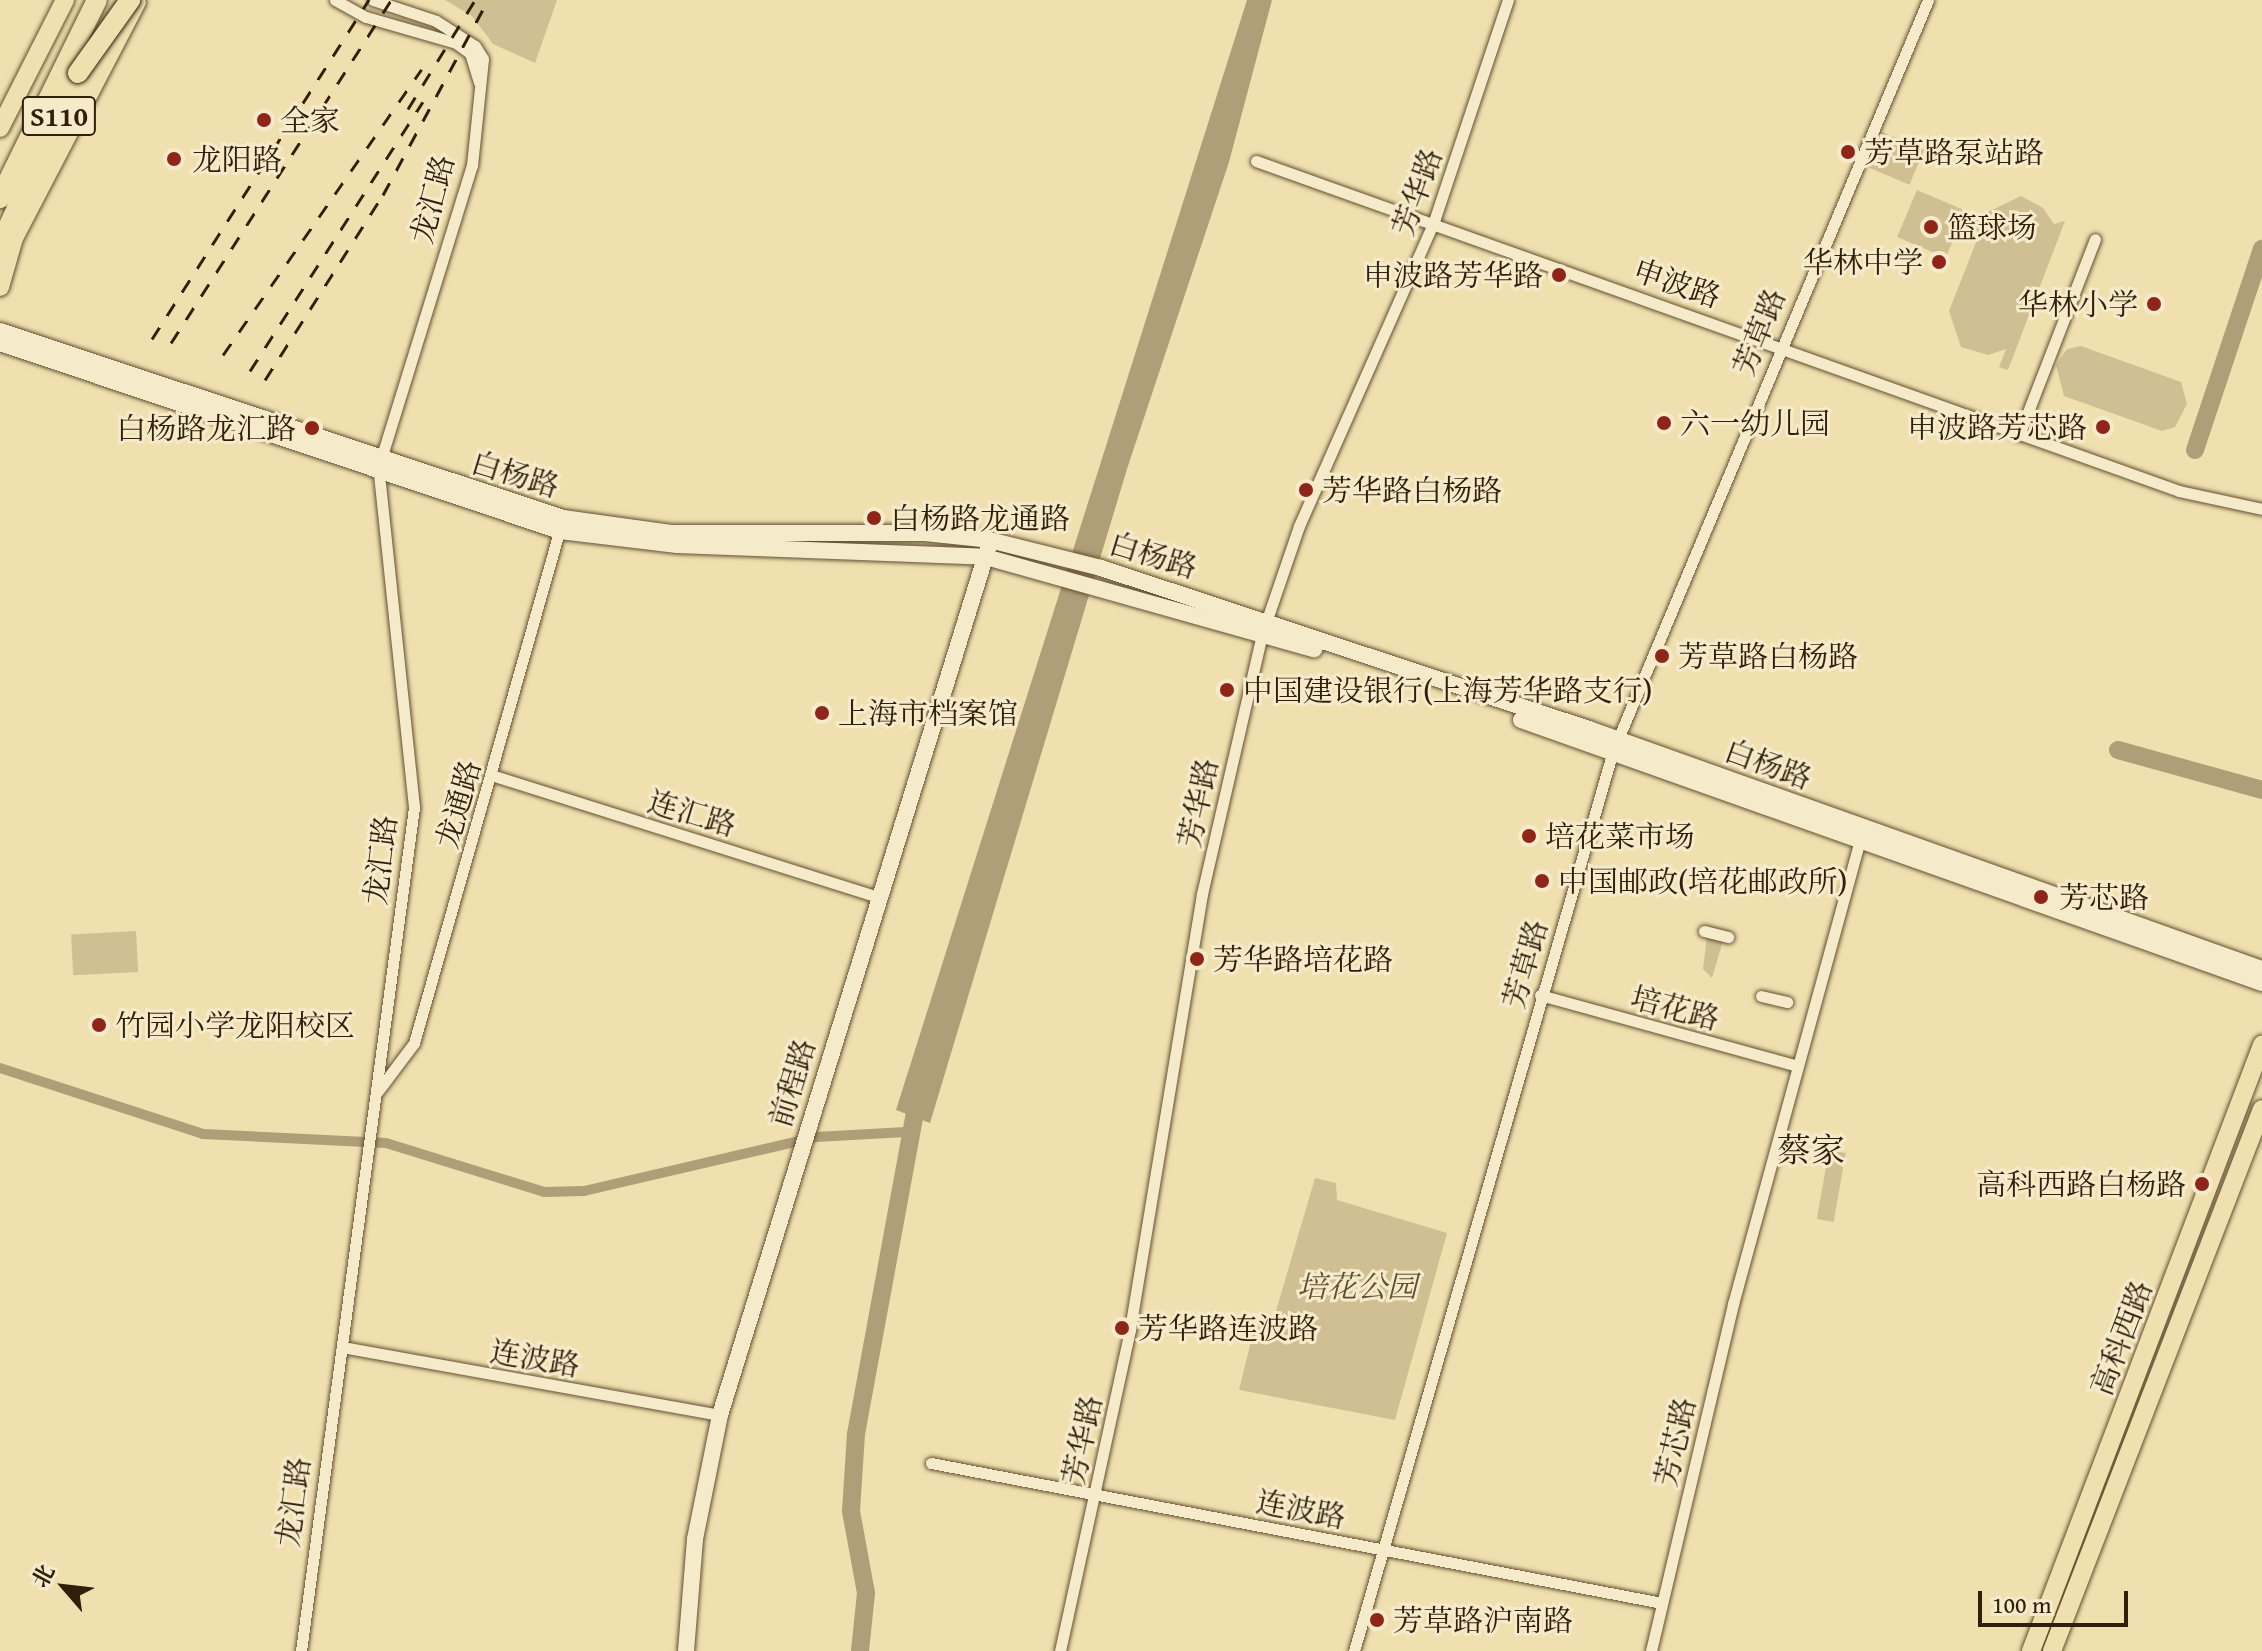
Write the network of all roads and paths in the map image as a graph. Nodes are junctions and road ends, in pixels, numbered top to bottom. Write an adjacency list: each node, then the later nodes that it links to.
1 (65, 0): 12 (main road, S110)
2 (119, 0): 10 (highway, bridge); 18 (main road, S110)
3 (130, 0): 10 (highway, bridge)
4 (138, 0): 18 (main road, S110)
5 (335, 0): 11 (street, 龙汇路)
6 (373, 0): 11 (street, 龙汇路)
7 (1508, 0): 16 (street, 芳华路)
8 (1928, 0): 22 (street, 芳草路)
9 (92, 5): 14 (main road, S110); 15 (highway)
10 (78, 73): 18 (highway)
11 (480, 86): 24 (street, 龙汇路)
12 (0, 128)
13 (1256, 161): 16 (street, 申波路)
14 (0, 183)
15 (0, 198)
16 (1434, 221): 22 (street, 申波路); 30 (street, 芳华路)
17 (2095, 239): 23 (street)
18 (7, 242): 19 (main road, S110)
19 (0, 287)
20 (0, 331): 24 (main road, 白杨路)
21 (0, 343): 24 (main road, 白杨路)
22 (1780, 345): 23 (street, 申波路); 31 (street, 芳草路)
23 (2019, 435): 25 (street, 申波路)
24 (380, 466): 26 (main road, 白杨路); 44 (street, 龙汇路)
25 (2262, 509)
26 (561, 525): 27 (main road, 白杨路); 28 (main road, 白杨路); 32 (street, 龙通路)
27 (989, 540): 28 (main road, 前程路); 29 (main road, 白杨路)
28 (986, 557): 29 (main road, 白杨路); 34 (main road, 前程路)
29 (1049, 563): 30 (main road, 白杨路)
30 (1265, 627): 31 (main road, 白杨路); 49 (street, 芳华路)
31 (1615, 745): 33 (main road, 白杨路); 39 (street, 芳草路)
32 (491, 775): 34 (street, 连汇路); 44 (street, 龙通路)
33 (1862, 834): 37 (main road, 白杨路); 38 (main road, 白杨路); 43 (street, 芳芯路)
34 (879, 897): 47 (main road, 前程路)
35 (1704, 931): 36 (street)
36 (1728, 937)
37 (2262, 969)
38 (2262, 983)
39 (1540, 995): 43 (street, 培花路); 50 (street, 芳草路)
40 (1761, 996): 41 (street)
41 (1787, 1002)
42 (2262, 1045): 57 (main road, 高科西路)
43 (1797, 1066): 51 (street, 芳芯路)
44 (377, 1091): 46 (street, 龙汇路)
45 (2262, 1109): 58 (main road, 高科西路)
46 (342, 1347): 47 (street, 连波路); 52 (street, 龙汇路)
47 (720, 1415): 53 (main road, 前程路)
48 (931, 1463): 49 (street, 连波路)
49 (1095, 1495): 50 (street, 连波路); 54 (street, 芳华路)
50 (1384, 1550): 51 (street, 连波路); 55 (street, 芳草路)
51 (1662, 1603): 56 (street, 芳芯路)
52 (301, 1651)
53 (686, 1651)
54 (1060, 1651)
55 (1354, 1651)
56 (1651, 1651)
57 (2031, 1651)
58 (2052, 1651)

